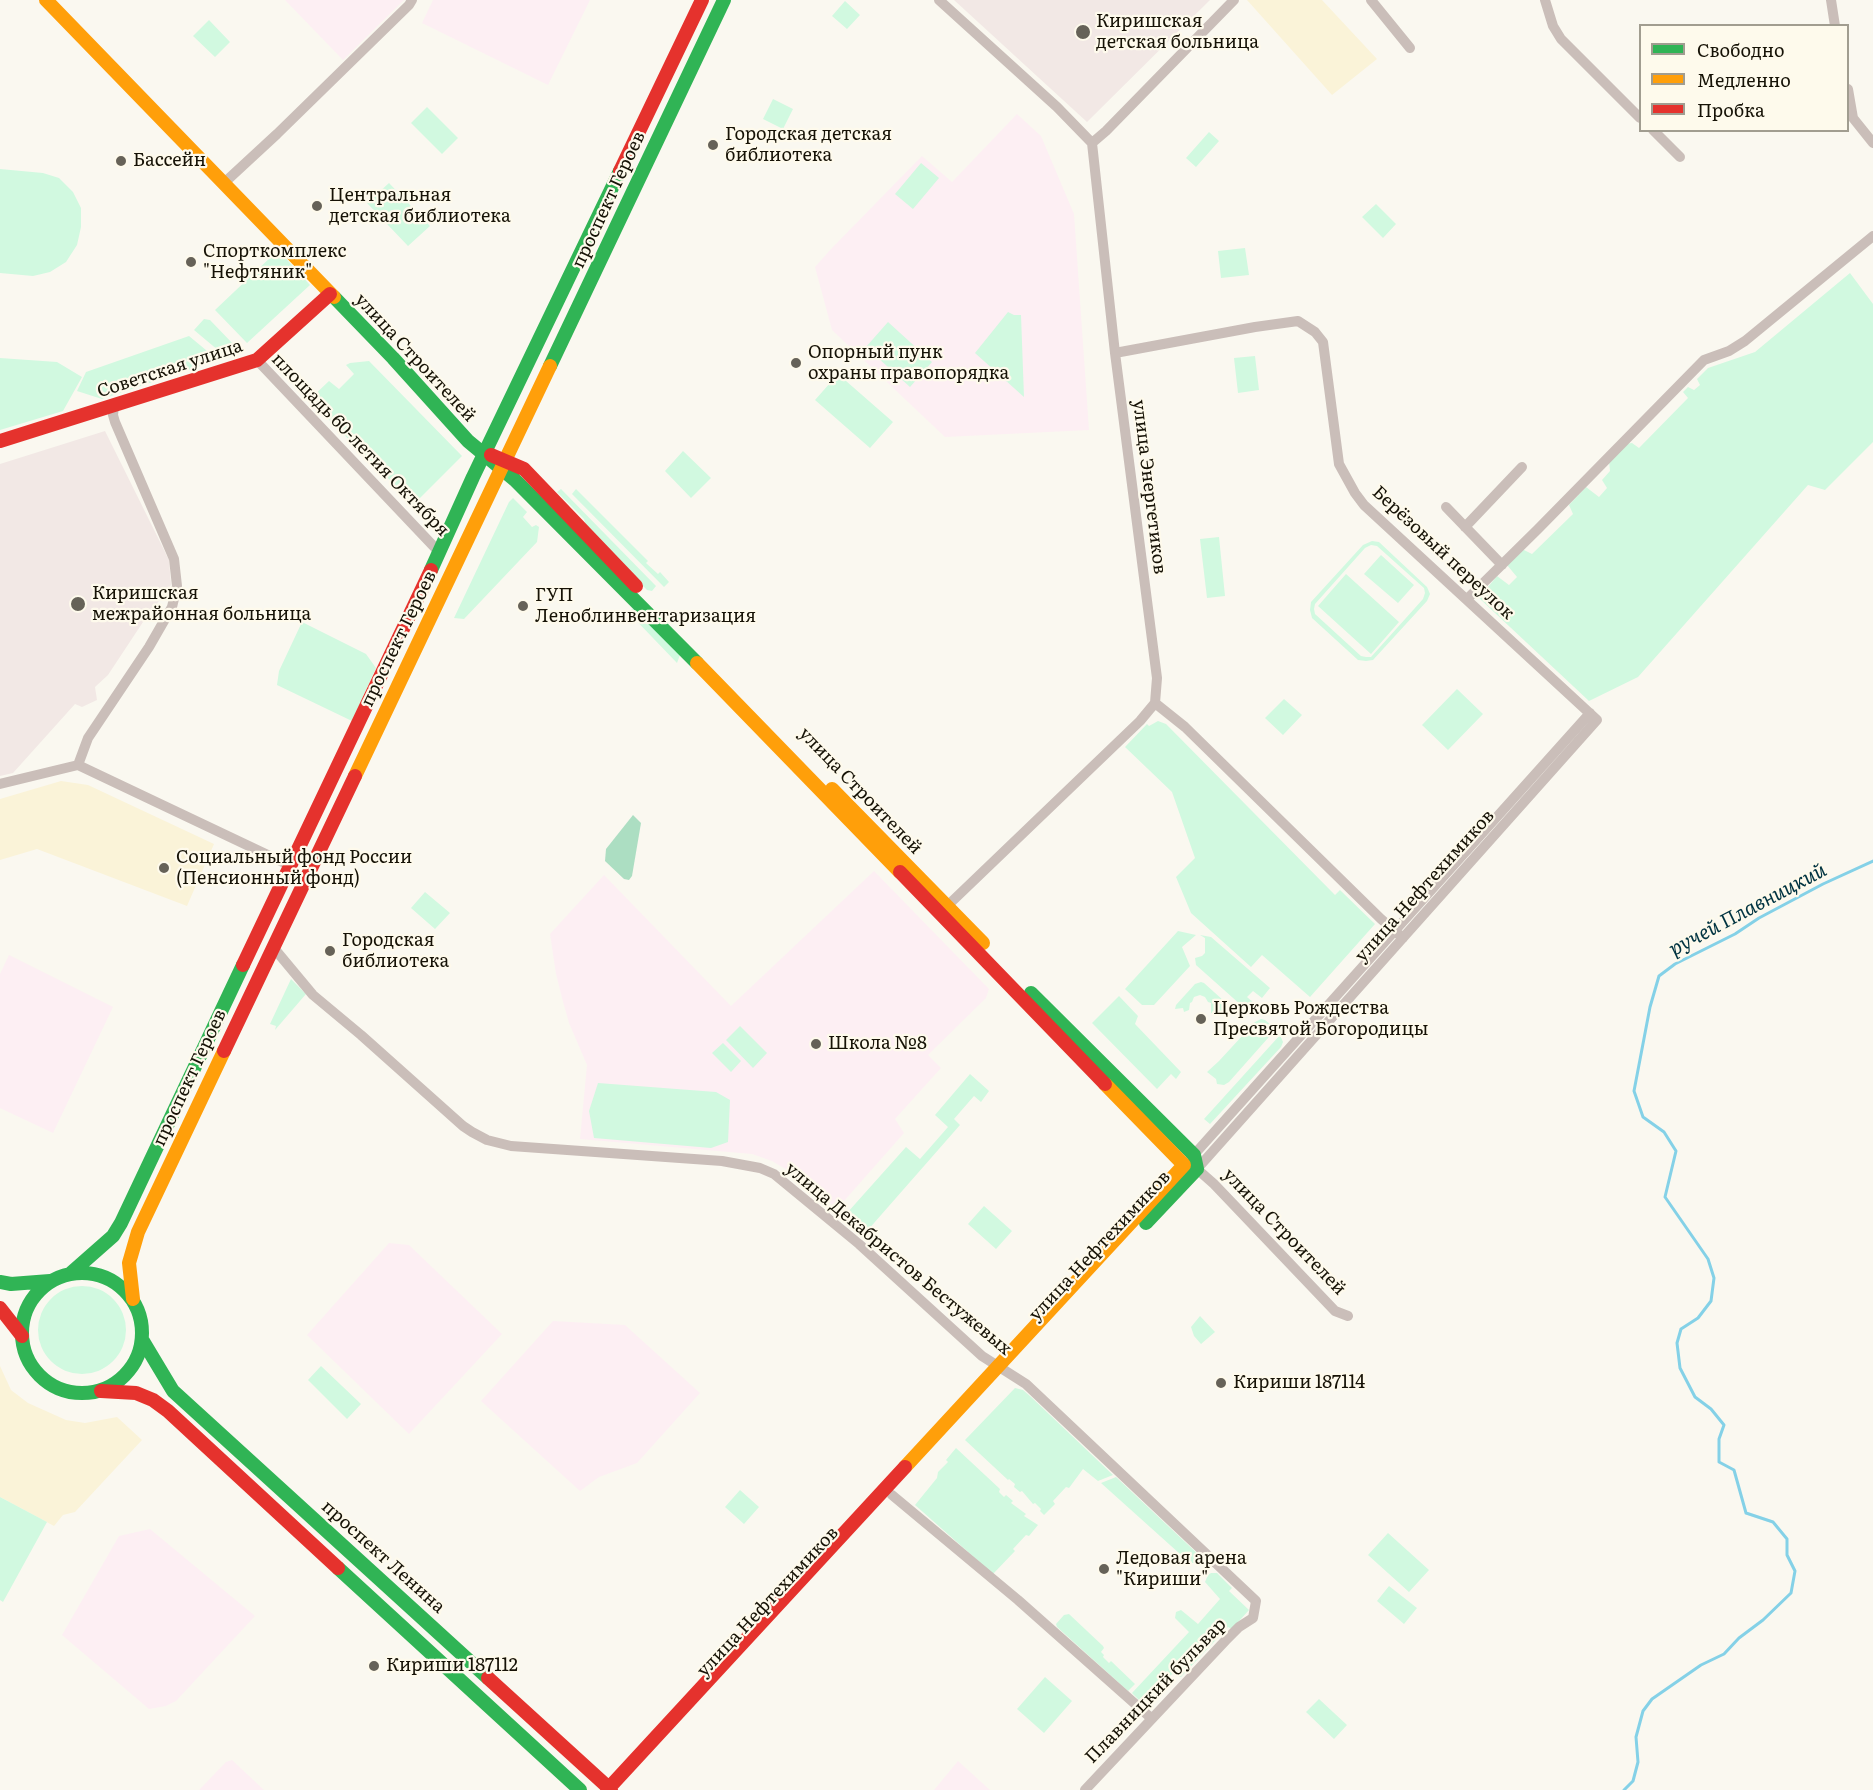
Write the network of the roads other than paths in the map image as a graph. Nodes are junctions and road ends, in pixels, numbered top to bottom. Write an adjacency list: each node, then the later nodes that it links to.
1 (46, 0): 18 (street, улица Строителей)
2 (412, 0): 18 (street)
3 (702, 0): 25 (street, проспект Героев)
4 (724, 0): 26 (street, проспект Героев)
5 (939, 0): 15 (street)
6 (1234, 0): 15 (street)
7 (1371, 0): 11 (street)
8 (1545, 0): 13 (street)
9 (1831, 0): 10 (street)
10 (1835, 24)
11 (1410, 48)
12 (1849, 95): 16 (street)
13 (1639, 116)
14 (1655, 132): 17 (street)
15 (1092, 143): 21 (street, улица Энергетиков)
16 (1873, 143)
17 (1680, 157)
18 (224, 183): 20 (street, улица Строителей)
19 (1873, 236): 31 (street)
20 (330, 294): 22 (street, Советская улица); 25 (street, улица Строителей)
21 (1115, 353): 32 (street, Берёзовый переулок); 33 (street, улица Энергетиков)
22 (256, 360): 23 (street, Советская улица); 30 (street, площадь 60-летия Октября)
23 (114, 406): 24 (street, Советская улица); 35 (street)
24 (0, 441)
25 (485, 453): 26 (street, улица Строителей); 30 (street, проспект Героев)
26 (503, 465): 38 (street, улица Строителей); 40 (street, проспект Героев)
27 (1522, 467): 29 (street)
28 (1446, 507): 29 (street)
29 (1465, 527): 31 (street)
30 (439, 552): 37 (street, проспект Героев)
31 (1502, 565): 32 (street)
32 (1467, 599): 34 (street, Берёзовый переулок)
33 (1155, 703): 38 (street); 39 (street)
34 (1594, 717): 39 (street, улица Нефтехимиков)
35 (78, 765): 36 (street); 37 (street)
36 (0, 784)
37 (291, 866): 42 (street, проспект Героев)
38 (943, 910): 41 (street, улица Строителей)
39 (1398, 935): 41 (street, улица Нефтехимиков)
40 (273, 947): 45 (street, проспект Героев); 50 (street, улица Декабристов Бестужевых)
41 (1192, 1163): 47 (street, улица Строителей); 50 (street, улица Нефтехимиков)
42 (71, 1273): 43 (street); 45 (street)
43 (50, 1281): 44 (street); 48 (street)
44 (0, 1282)
45 (133, 1299): 49 (street)
46 (0, 1308): 48 (street)
47 (1348, 1316)
48 (22, 1336): 51 (street)
49 (143, 1341): 51 (street); 55 (street, проспект Ленина)
50 (1003, 1370): 52 (street, улица Нефтехимиков); 53 (street, улица Декабристов Бестужевых); 55 (street)
51 (101, 1391): 56 (street, проспект Ленина)
52 (892, 1495): 54 (street); 55 (street, улица Нефтехимиков)
53 (1253, 1618): 54 (street, Плавницкий бульвар)
54 (1151, 1718): 57 (street, Плавницкий бульвар)
55 (612, 1789)
56 (580, 1790)
57 (1085, 1790)

